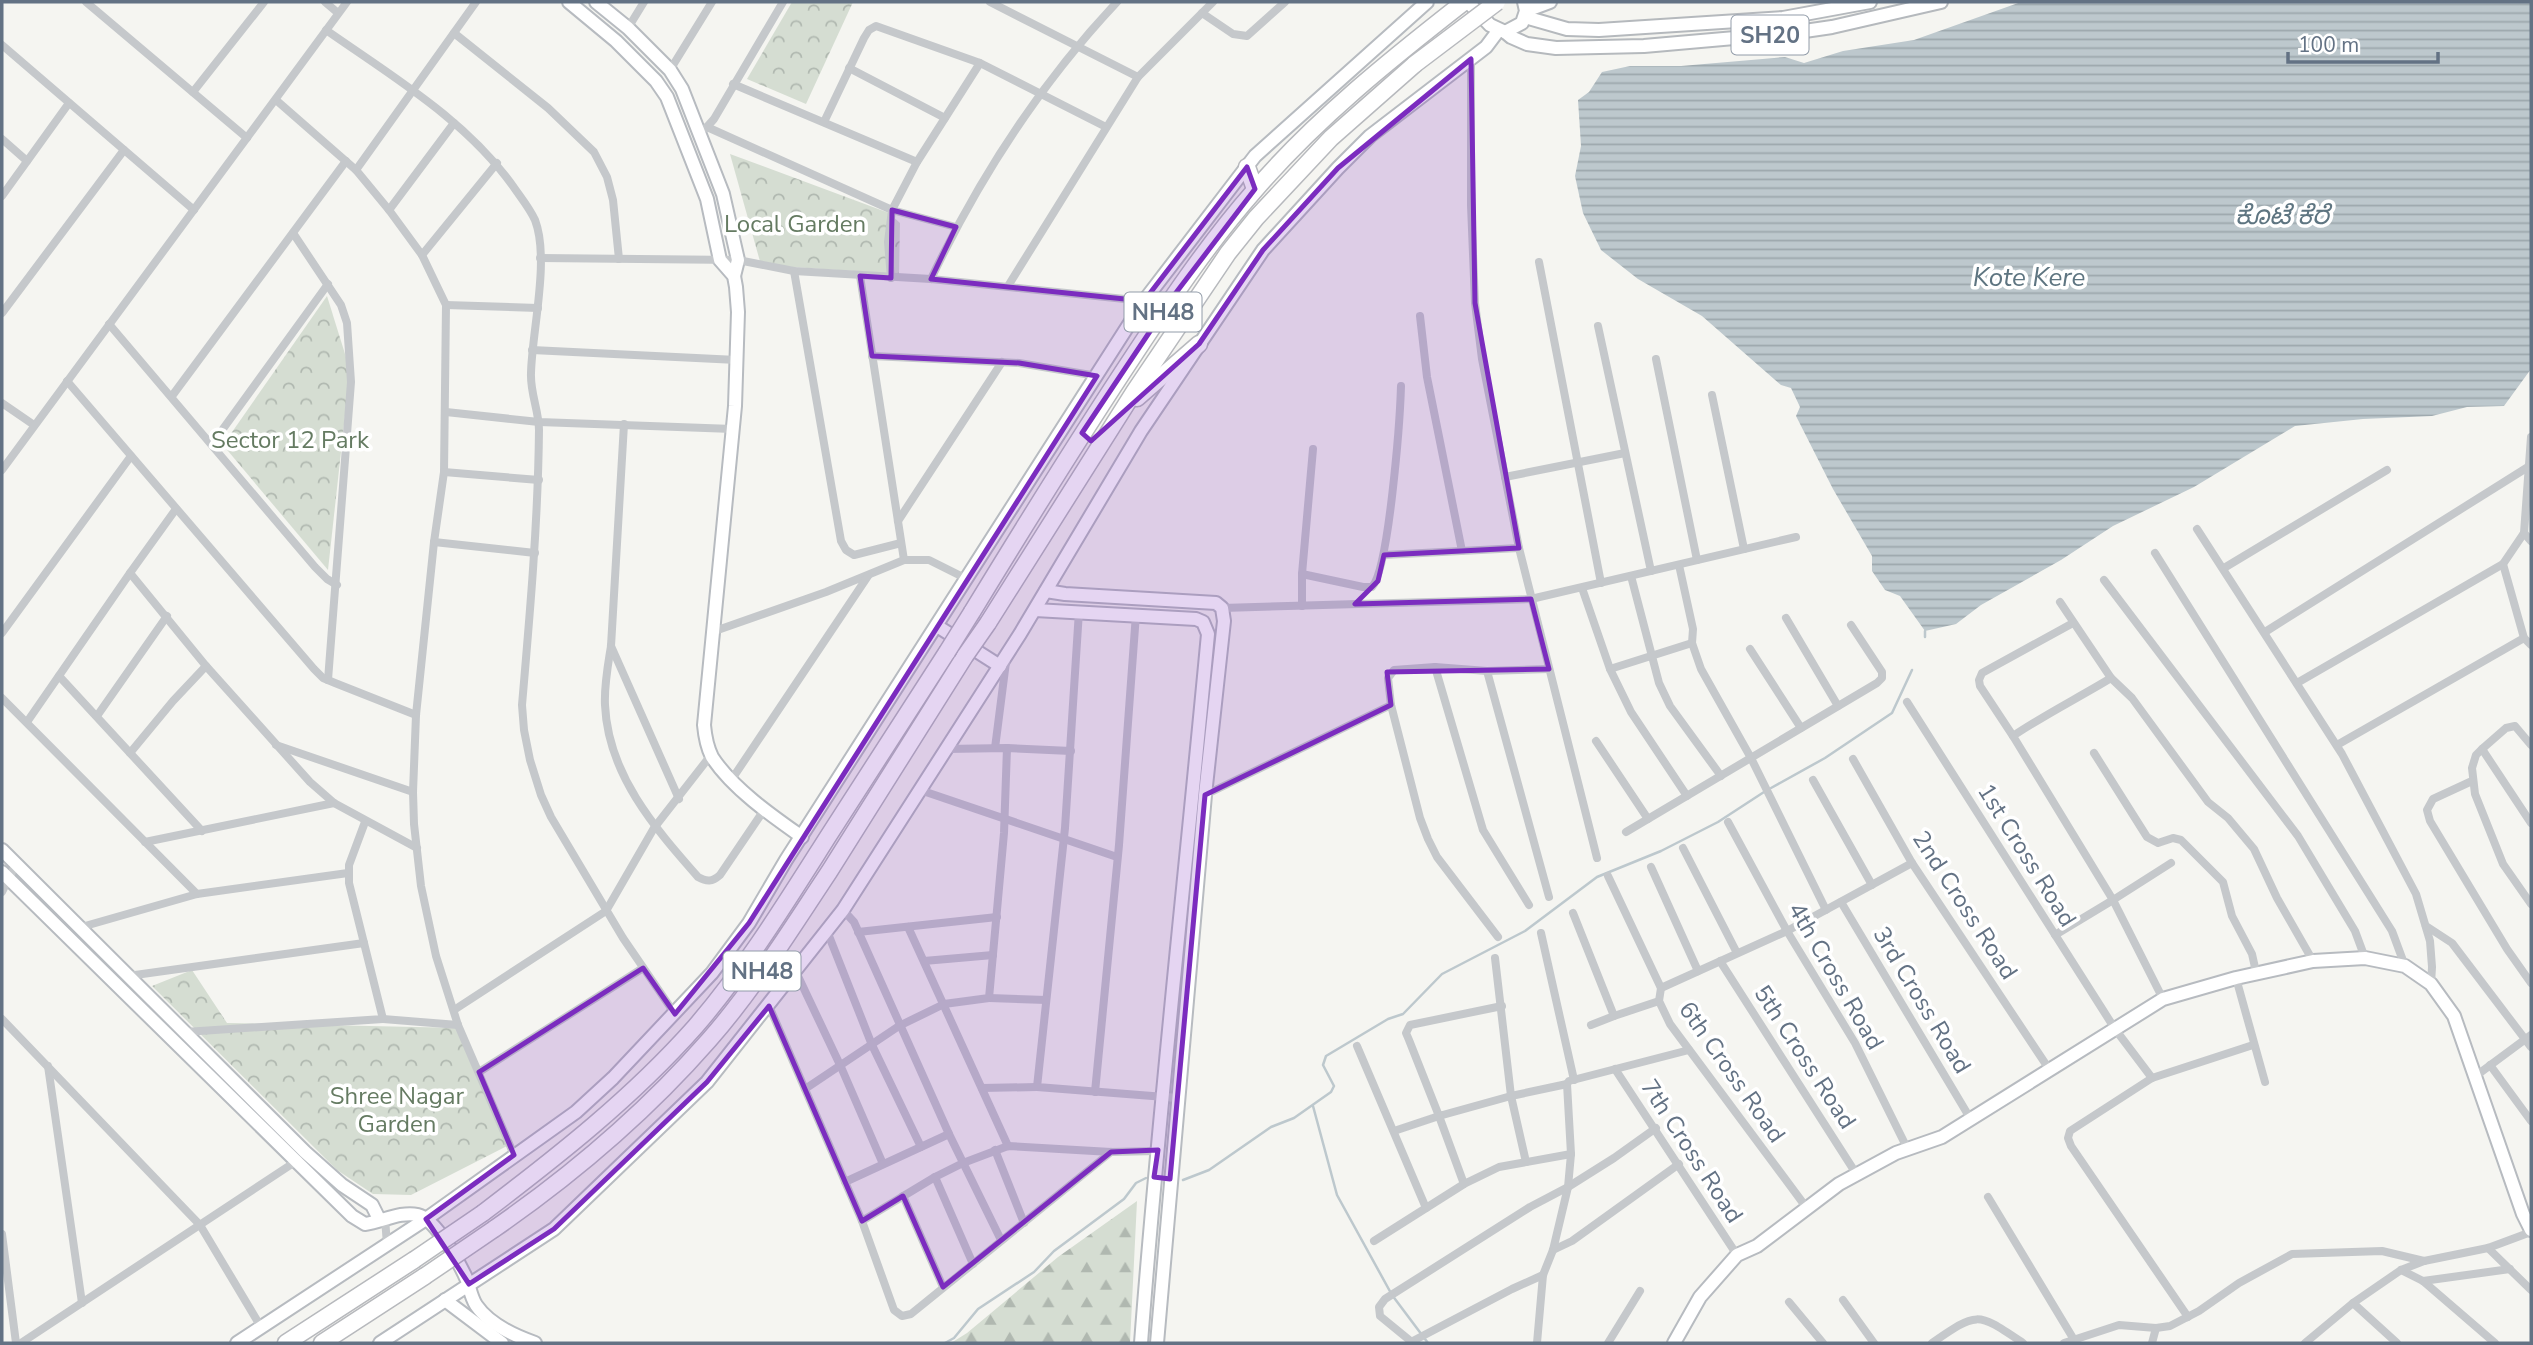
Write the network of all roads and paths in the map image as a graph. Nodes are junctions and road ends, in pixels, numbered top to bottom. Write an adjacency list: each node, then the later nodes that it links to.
1 (86, 2): 37 (street)
2 (264, 2): 37 (street)
3 (325, 2): 22 (street)
4 (347, 2): 22 (street)
5 (476, 2): 27 (street)
6 (569, 2): 65 (street)
7 (596, 2): 24 (street)
8 (644, 2): 24 (street)
9 (712, 2): 33 (street)
10 (783, 2): 35 (street)
11 (990, 2): 29 (street)
12 (1115, 2): 29 (street)
13 (1213, 2): 23 (street)
14 (1285, 2): 23 (street)
15 (1427, 2): 53 (street)
16 (1466, 2): 26 (street); 55 (highway, NH48)
17 (1497, 2): 95 (highway, NH48, bridge)
18 (1550, 2): 21 (street)
19 (1870, 2): 21 (street, SH20)
20 (1941, 2): 26 (street, SH20)
21 (1525, 10): 26 (street)
22 (338, 13): 25 (street)
23 (1202, 13): 34 (street)
24 (628, 28): 33 (street)
25 (326, 30): 36 (street); 39 (street)
26 (1502, 31): 30 (street)
27 (454, 33): 36 (street); 64 (street)
28 (2, 45): 40 (street)
29 (1076, 46): 34 (street); 38 (street)
30 (1471, 58): 82 (street); 110 (street)
31 (980, 63): 32 (street); 38 (street); 41 (street)
32 (849, 68): 41 (street); 42 (street)
33 (670, 70): 45 (street)
34 (1138, 77): 44 (street)
35 (733, 84): 42 (street); 45 (street)
36 (412, 89): 43 (street); 54 (street)
37 (192, 92): 46 (street)
38 (1040, 95): 44 (street); 60 (street)
39 (276, 100): 46 (street); 50 (street)
40 (69, 103): 48 (street); 49 (street)
41 (945, 118): 51 (street)
42 (824, 122): 51 (street)
43 (454, 123): 52 (street); 58 (street)
44 (1106, 127): 74 (street)
45 (704, 130): 59 (street); 66 (street)
46 (247, 138): 57 (street)
47 (2, 139): 49 (street)
48 (124, 150): 57 (street); 78 (street)
49 (27, 161): 56 (street)
50 (346, 161): 54 (street); 61 (street)
51 (917, 162): 59 (street)
52 (497, 163): 62 (street); 63 (street)
53 (1247, 167): 55 (highway); 75 (street)
54 (356, 170): 58 (street)
55 (1255, 189): 379 (highway, NH48, bridge)
56 (2, 196)
57 (194, 210): 80 (street)
58 (390, 210): 62 (street)
59 (892, 210): 60 (street); 71 (street)
60 (956, 227): 72 (street)
61 (293, 233): 73 (street); 91 (street)
62 (422, 255): 76 (street)
63 (540, 258): 64 (street); 77 (street)
64 (619, 259): 65 (street)
65 (720, 260): 66 (street); 69 (street)
66 (738, 260): 68 (street); 69 (street)
67 (1539, 262): 105 (street)
68 (794, 271): 70 (street); 119 (street)
69 (734, 276): 86 (street)
70 (860, 276): 71 (street); 84 (street)
71 (891, 278): 72 (street)
72 (931, 279): 74 (street)
73 (328, 284): 101 (street); 139 (street)
74 (1008, 286): 75 (street)
75 (1144, 301): 88 (street)
76 (446, 305): 77 (street); 94 (street)
77 (538, 308): 83 (street)
78 (2, 313)
79 (1420, 316): 122 (street)
80 (109, 324): 89 (street); 91 (street)
81 (1598, 326): 103 (street)
82 (1199, 344): 95 (highway); 141 (street)
83 (532, 350): 86 (street); 96 (street)
84 (872, 356): 87 (street); 113 (street)
85 (1656, 359): 127 (street)
86 (737, 360): 99 (street)
87 (1002, 362): 88 (street); 113 (street)
88 (1097, 376): 136 (street)
89 (67, 382): 98 (street); 104 (street)
90 (1401, 386): 125 (street)
91 (172, 396): 101 (street)
92 (1712, 396): 121 (street)
93 (2, 403): 98 (street)
94 (446, 412): 96 (street); 109 (street)
95 (1121, 413): 380 (highway, NH48, bridge)
96 (539, 422): 97 (street); 111 (street)
97 (624, 424): 99 (street); 160 (street)
98 (34, 425): 107 (street)
99 (733, 429): 154 (street)
100 (2531, 437): 106 (street)
101 (212, 444): 139 (street)
102 (1313, 449): 133 (street)
103 (1625, 453): 105 (street); 131 (street)
104 (131, 456): 112 (street); 156 (street)
105 (1578, 462): 110 (street); 138 (street)
106 (2528, 467): 115 (street); 155 (street)
107 (2, 470)
108 (2387, 470): 130 (street)
109 (444, 472): 111 (street); 118 (street)
110 (1505, 477): 120 (street)
111 (539, 481): 123 (street)
112 (176, 509): 132 (street); 171 (street)
113 (898, 521): 119 (street)
114 (2197, 529): 130 (street)
115 (2524, 533): 117 (street); 128 (street)
116 (1796, 537): 121 (street)
117 (2531, 541)
118 (434, 542): 123 (street); 178 (street)
119 (901, 543): 126 (street)
120 (1519, 548): 122 (street); 142 (street)
121 (1744, 549): 127 (street)
122 (1462, 551): 125 (street)
123 (535, 553): 240 (street)
124 (2155, 553): 260 (street)
125 (1384, 555): 133 (street)
126 (904, 559): 134 (street); 136 (street)
127 (1697, 560): 129 (street)
128 (2503, 564): 157 (street); 172 (street)
129 (1679, 565): 131 (street); 158 (street)
130 (2224, 568): 155 (street)
131 (1651, 571): 135 (street)
132 (130, 573): 149 (street); 169 (street)
133 (1302, 574): 144 (street)
134 (868, 576): 154 (street); 197 (street)
135 (1631, 576): 138 (street); 162 (street)
136 (967, 579): 153 (street)
137 (2104, 580): 256 (street)
138 (1601, 583): 140 (street)
139 (337, 585): 171 (street)
140 (1582, 588): 142 (street); 167 (street)
141 (1046, 591): 145 (street); 146 (street)
142 (1531, 599): 144 (street); 166 (street)
143 (2060, 602): 151 (street)
144 (1302, 606): 145 (street)
145 (1222, 608): 202 (street)
146 (1035, 610): 147 (street); 163 (street)
147 (1079, 611): 148 (street); 190 (street)
148 (1136, 614): 221 (street); 308 (street)
149 (167, 616): 164 (street); 177 (street)
150 (1786, 618): 176 (street)
151 (2073, 623): 170 (street); 181 (street)
152 (1851, 625): 176 (street)
153 (937, 626): 163 (street); 215 (street)
154 (712, 632): 193 (street)
155 (2265, 632): 172 (street)
156 (2, 633)
157 (2524, 638): 159 (street); 184 (street)
158 (1692, 643): 162 (street); 194 (street)
159 (2531, 645)
160 (611, 646): 204 (street); 212 (street)
161 (1750, 649): 180 (street)
162 (1653, 656): 167 (street); 196 (street)
163 (1003, 661): 186 (street); 188 (street)
164 (206, 666): 183 (street); 191 (street)
165 (1435, 667): 168 (street); 175 (street); 237 (street)
166 (1549, 669): 168 (street); 222 (street)
167 (1610, 669): 203 (street)
168 (1487, 671): 233 (street)
169 (60, 676): 177 (street); 179 (street)
170 (2111, 678): 181 (street); 259 (street)
171 (328, 680): 178 (street)
172 (2297, 683): 184 (street)
173 (2, 698): 179 (street)
174 (1907, 702): 250 (street, 1st Cross Road)
175 (1391, 705): 202 (street); 251 (street)
176 (1838, 706): 180 (street)
177 (97, 716): 191 (street)
178 (416, 716): 201 (street)
179 (27, 722): 217 (street)
180 (1801, 728): 194 (street)
181 (2013, 736): 234 (street)
182 (1596, 741): 208 (street)
183 (276, 745): 201 (street); 205 (street)
184 (2337, 745): 244 (street)
185 (2531, 745): 189 (street)
186 (995, 748): 187 (street); 188 (street)
187 (1007, 748): 190 (street); 207 (street)
188 (946, 749): 200 (street)
189 (2482, 749): 199 (street); 211 (street)
190 (1071, 751): 216 (street)
191 (131, 753): 213 (street)
192 (2094, 753): 264 (street)
193 (711, 755): 197 (street); 204 (street)
194 (1751, 758): 196 (street); 239 (street)
195 (1853, 759): 223 (street, 2nd Cross Road)
196 (1721, 776): 203 (street)
197 (732, 779): 206 (street)
198 (1813, 780): 230 (street)
199 (2472, 781): 236 (street); 267 (street)
200 (920, 790): 207 (street); 238 (street)
201 (413, 792): 218 (street)
202 (1205, 795): 309 (street)
203 (1687, 796): 208 (street)
204 (679, 799): 212 (street)
205 (334, 803): 209 (street); 213 (street)
206 (764, 810): 212 (street); 215 (street)
207 (1005, 819): 216 (street); 242 (street)
208 (1648, 819): 214 (street)
209 (365, 822): 218 (street); 227 (street)
210 (1728, 822): 247 (street, 4th Cross Road)
211 (2531, 823)
212 (654, 828): 240 (street)
213 (202, 831): 217 (street)
214 (1626, 832)
215 (802, 837): 278 (street)
216 (1063, 840): 221 (street); 272 (street)
217 (145, 842): 232 (street)
218 (417, 848): 277 (street)
219 (1683, 848): 253 (street)
220 (2, 850): 225 (street)
221 (1117, 857): 306 (street)
222 (1597, 858)
223 (1912, 863): 230 (street); 297 (street, 2nd Cross Road)
224 (2171, 863): 234 (street)
225 (15, 866): 228 (street); 245 (street)
226 (1651, 867): 262 (street)
227 (348, 873): 232 (street); 252 (street)
228 (5, 876): 231 (street); 324 (street)
229 (1608, 876): 269 (street, 6th Cross Road)
230 (1872, 885): 235 (street)
231 (2, 892)
232 (197, 894): 245 (street)
233 (1549, 897)
234 (2113, 900): 250 (street); 271 (street)
235 (1841, 902): 239 (street); 311 (street, 3rd Cross Road)
236 (2531, 904)
237 (1529, 905)
238 (843, 910): 246 (street); 248 (street)
239 (1826, 910): 247 (street)
240 (606, 911): 261 (street); 277 (street)
241 (1573, 913): 279 (street)
242 (997, 917): 243 (street); 254 (street)
243 (908, 926): 248 (street); 257 (street)
244 (2426, 926): 268 (street); 287 (street)
245 (78, 928): 265 (street)
246 (827, 931): 263 (street); 288 (street)
247 (1787, 931): 253 (street); 319 (street, 4th Cross Road)
248 (859, 932): 284 (street)
249 (1541, 933): 301 (street)
250 (2055, 935): 285 (street, 1st Cross Road)
251 (1498, 937)
252 (365, 943): 265 (street); 281 (street)
253 (1737, 953): 258 (street)
254 (993, 955): 257 (street); 270 (street)
255 (1495, 958): 276 (street)
256 (2365, 958): 259 (street); 260 (street)
257 (924, 961): 274 (street)
258 (1720, 961): 262 (street); 329 (street, 5th Cross Road)
259 (2313, 961): 264 (street)
260 (2405, 966): 268 (street)
261 (643, 968): 278 (street); 298 (street)
262 (1698, 971): 269 (street)
263 (796, 972): 275 (street); 295 (street)
264 (2256, 972): 266 (street)
265 (127, 976): 286 (street)
266 (2236, 978): 271 (street); 289 (street)
267 (2531, 983)
268 (2431, 984): 299 (street)
269 (1661, 988): 273 (street, 6th Cross Road)
270 (989, 998): 272 (street); 274 (street)
271 (2163, 999): 285 (street)
272 (1046, 1000): 303 (street)
273 (1660, 1001): 279 (street); 292 (street, 6th Cross Road)
274 (944, 1004): 284 (street); 304 (street)
275 (769, 1006): 305 (street); 359 (street)
276 (1502, 1006): 307 (street); 310 (street)
277 (454, 1010): 282 (street)
278 (675, 1014): 323 (street)
279 (1614, 1016): 283 (street)
280 (2, 1019): 293 (street)
281 (383, 1019): 282 (street); 286 (street)
282 (458, 1025): 298 (street)
283 (1591, 1025)
284 (899, 1026): 288 (street); 315 (street)
285 (2115, 1029): 297 (street); 300 (street, 1st Cross Road)
286 (185, 1032): 324 (street)
287 (2528, 1037): 291 (street); 294 (street)
288 (872, 1045): 295 (street); 317 (street)
289 (2253, 1045): 300 (street); 302 (street)
290 (1357, 1046): 314 (street)
291 (2531, 1047)
292 (1689, 1050): 296 (street); 338 (street, 6th Cross Road)
293 (48, 1066): 344 (street); 366 (street)
294 (2490, 1066): 299 (street); 312 (street)
295 (841, 1067): 305 (street); 327 (street)
296 (1615, 1069): 301 (street); 313 (street, 7th Cross Road)
297 (2049, 1069): 311 (street)
298 (479, 1072): 323 (street)
299 (2477, 1075): 345 (street)
300 (2152, 1079): 368 (street)
301 (1570, 1082): 307 (street); 322 (street)
302 (2265, 1082)
303 (1037, 1087): 304 (street); 306 (street)
304 (982, 1088): 316 (street)
305 (805, 1089): 333 (street)
306 (1095, 1092): 308 (street)
307 (1511, 1096): 310 (street); 325 (street)
308 (1161, 1097): 309 (street); 320 (street)
309 (1178, 1098): 332 (street)
310 (1439, 1116): 314 (street); 334 (street)
311 (1970, 1118): 319 (street)
312 (2531, 1121)
313 (1656, 1128): 328 (street, 7th Cross Road); 335 (street)
314 (1394, 1131): 339 (street)
315 (949, 1134): 317 (street); 326 (street)
316 (1008, 1146): 318 (street); 321 (street)
317 (921, 1147): 327 (street)
318 (995, 1150): 326 (street); 343 (street)
319 (1908, 1150): 329 (street)
320 (1157, 1151): 321 (street); 331 (street)
321 (1111, 1152): 343 (street)
322 (1572, 1154): 325 (street); 335 (street)
323 (514, 1155): 341 (street)
324 (301, 1157): 340 (street); 340 (street); 344 (street)
325 (1526, 1162): 334 (street)
326 (963, 1163): 330 (street); 347 (street)
327 (883, 1164): 333 (street)
328 (1679, 1164): 351 (street); 352 (street, 7th Cross Road)
329 (1857, 1175): 338 (street)
330 (935, 1177): 336 (street); 354 (street)
331 (1154, 1177): 332 (street); 383 (street)
332 (1170, 1179): 384 (street)
333 (845, 1182): 342 (street)
334 (1464, 1184): 339 (street)
335 (1568, 1187): 351 (street); 374 (street)
336 (903, 1196): 342 (street); 360 (street)
337 (1988, 1197): 376 (street)
338 (1806, 1207): 352 (street)
339 (1426, 1208): 348 (street)
340 (382, 1218): 341 (street); 349 (street)
341 (426, 1219): 349 (street); 359 (street)
342 (862, 1221): 360 (street)
343 (1024, 1223): 347 (street)
344 (200, 1225): 366 (street); 370 (street)
345 (2530, 1225): 350 (street)
346 (2, 1234): 377 (street)
347 (1002, 1240): 354 (street)
348 (1374, 1241)
349 (387, 1245): 370 (street)
350 (2488, 1248): 353 (street); 355 (street)
351 (1553, 1250): 357 (street)
352 (1737, 1255): 386 (street)
353 (2424, 1261): 356 (street); 368 (street)
354 (973, 1264): 360 (street)
355 (2510, 1269): 358 (street); 361 (street)
356 (2402, 1270): 358 (street); 367 (street)
357 (1544, 1275): 374 (street); 375 (street)
358 (2423, 1281): 395 (street)
359 (469, 1284): 363 (street); 369 (street)
360 (943, 1287)
361 (2531, 1290)
362 (1640, 1291): 385 (street)
363 (445, 1300): 373 (street); 381 (street)
364 (1843, 1300): 388 (street)
365 (1789, 1302): 387 (street)
366 (82, 1303): 377 (street)
367 (2353, 1303): 393 (street); 394 (street)
368 (2188, 1317): 371 (street)
369 (500, 1326): 372 (street); 373 (street)
370 (261, 1327): 378 (street)
371 (2156, 1328): 376 (street); 392 (street)
372 (512, 1339): 382 (street)
373 (497, 1342)
374 (1412, 1342)
375 (1535, 1342)
376 (2076, 1342): 391 (street)
377 (18, 1343)
378 (237, 1343)
379 (286, 1343)
380 (321, 1343)
381 (380, 1343)
382 (536, 1343)
383 (1141, 1343)
384 (1157, 1343)
385 (1608, 1343)
386 (1674, 1343)
387 (1823, 1343)
388 (1874, 1343)
389 (1932, 1343): 390 (street)
390 (2023, 1343)
391 (2064, 1343)
392 (2152, 1343)
393 (2305, 1343)
394 (2397, 1343)
395 (2495, 1343)

